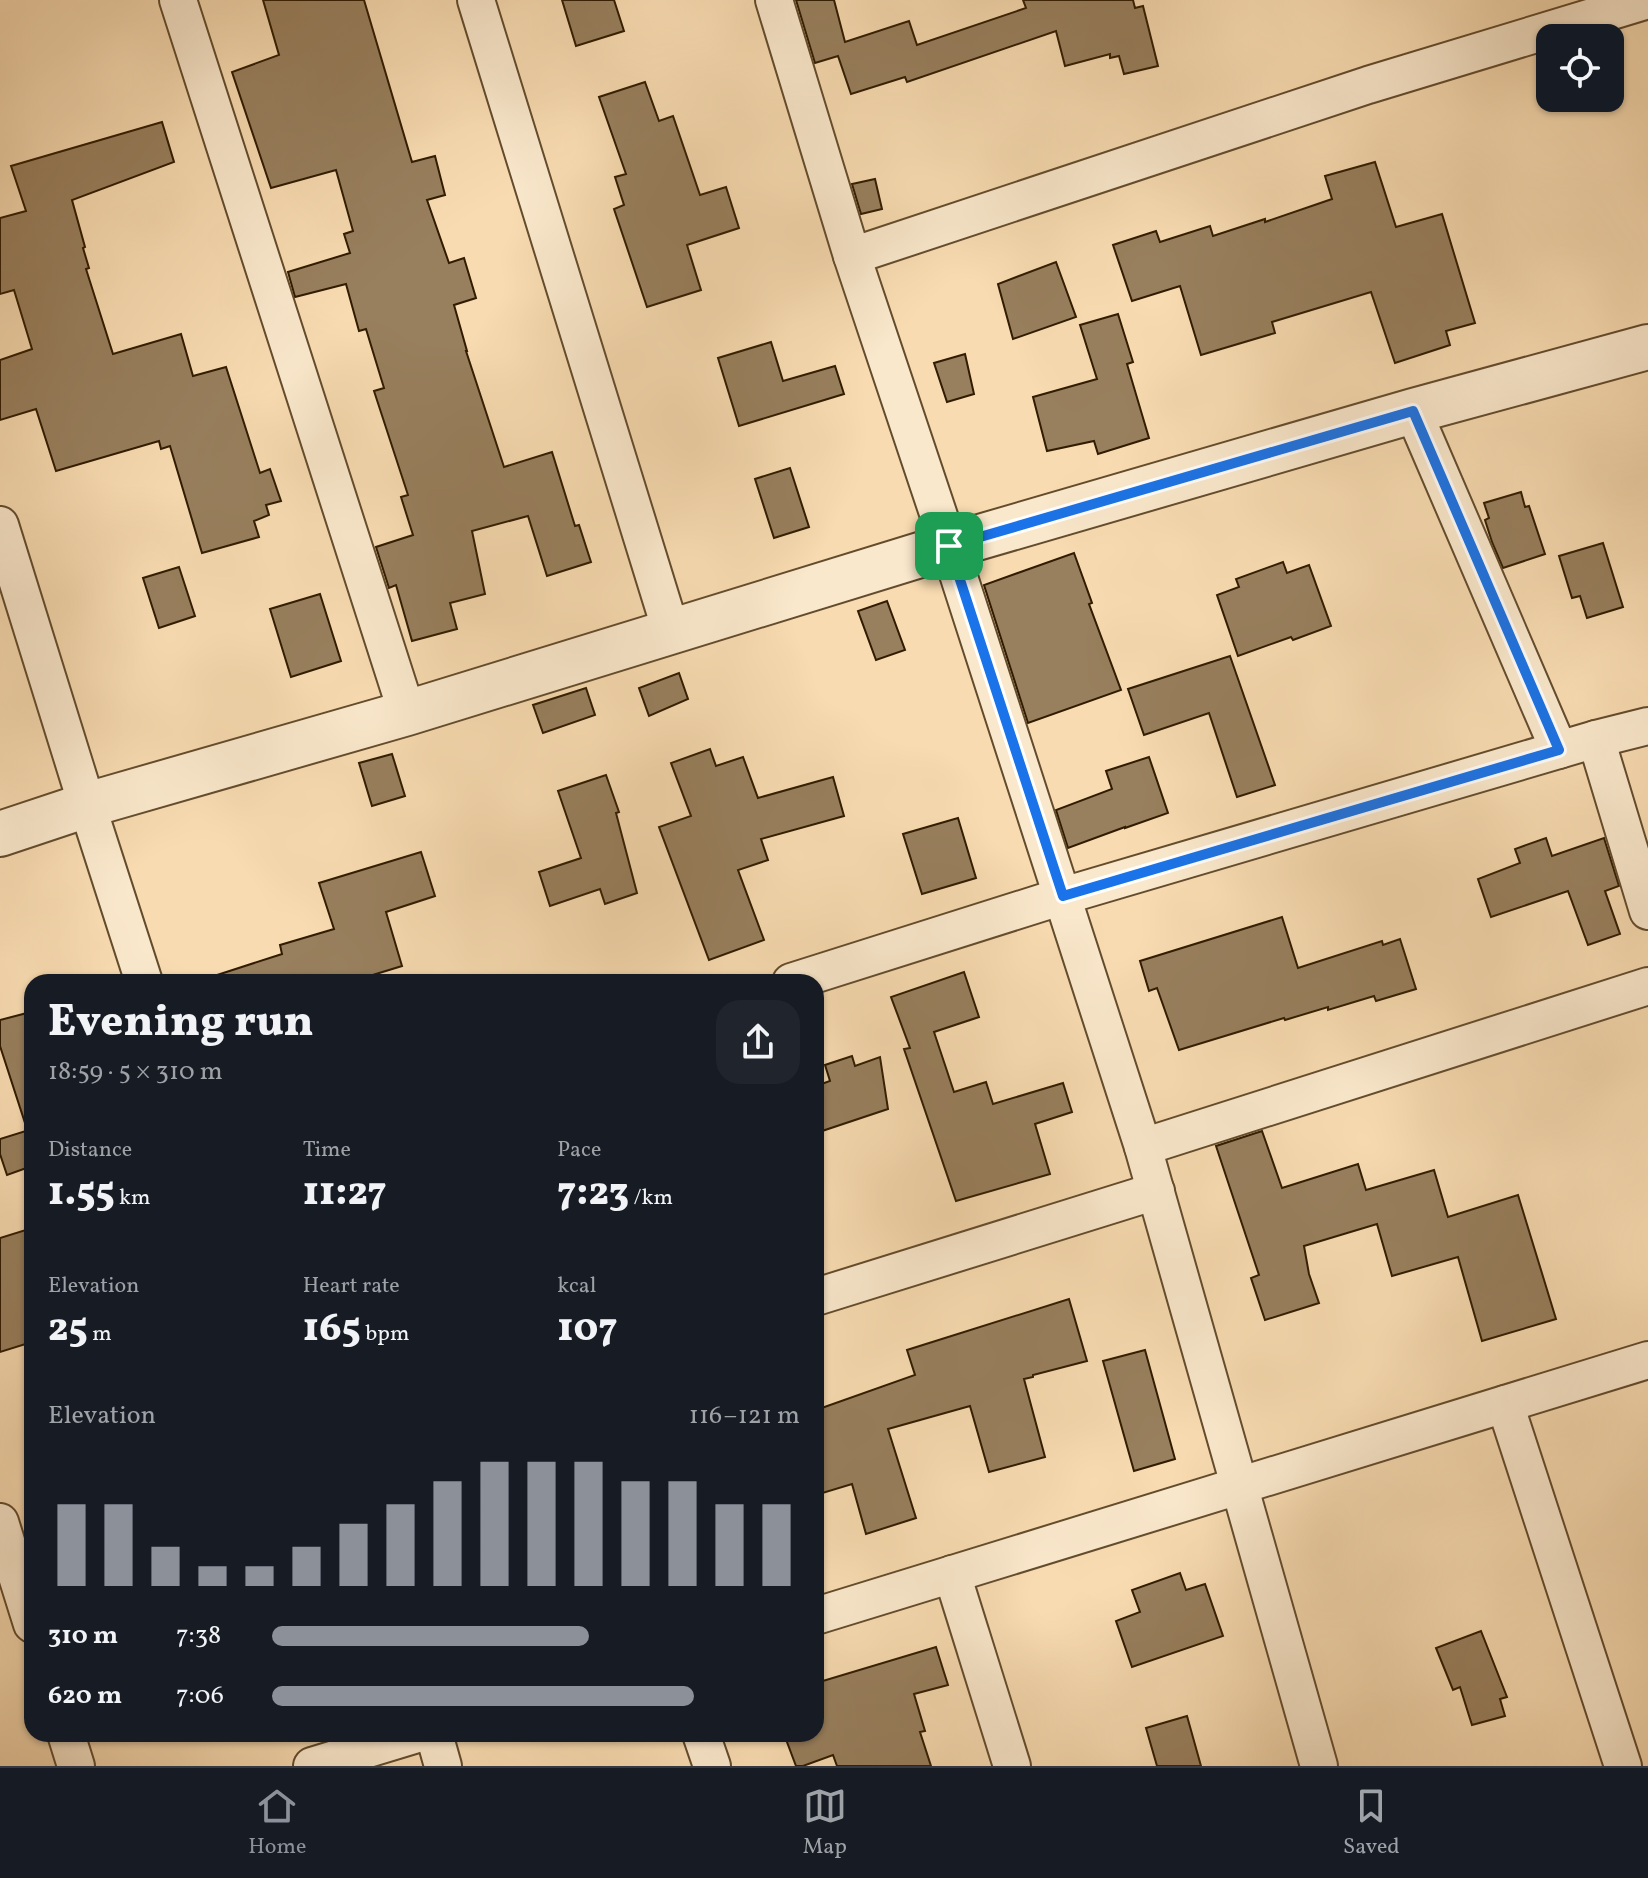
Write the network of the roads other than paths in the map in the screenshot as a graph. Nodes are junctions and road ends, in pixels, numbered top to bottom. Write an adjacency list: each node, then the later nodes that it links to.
1 (178, 0): 11 (street)
2 (476, 0): 10 (street)
3 (774, 0): 5 (street)
4 (1648, 0): 5 (street)
5 (852, 256): 9 (street)
6 (1648, 347): 7 (street)
7 (1413, 411): 9 (street); 14 (street)
8 (0, 525): 15 (street)
9 (949, 546): 10 (street); 17 (street)
10 (671, 631): 11 (street)
11 (407, 713): 15 (street)
12 (1648, 726): 13 (street)
13 (1596, 739): 14 (street); 18 (street)
14 (1559, 750): 17 (street)
15 (87, 805): 16 (street); 19 (street)
16 (0, 834)
17 (1063, 896): 20 (street); 22 (street)
18 (1648, 911)
19 (141, 974)
20 (816, 974)
21 (1648, 986): 22 (street)
22 (1143, 1147): 23 (street)
23 (1156, 1191): 24 (street); 27 (street)
24 (824, 1295)
25 (1648, 1360): 26 (street)
26 (1505, 1404): 27 (street); 42 (street)
27 (1239, 1485): 29 (street); 41 (street)
28 (3, 1539): 30 (street)
29 (952, 1574): 31 (street); 40 (street)
30 (24, 1601)
31 (824, 1614)
32 (68, 1742): 36 (street)
33 (374, 1742): 37 (street)
34 (436, 1742): 38 (street)
35 (704, 1742): 39 (street)
36 (76, 1766)
37 (312, 1766)
38 (443, 1766)
39 (712, 1766)
40 (1012, 1766)
41 (1319, 1766)
42 (1623, 1766)

